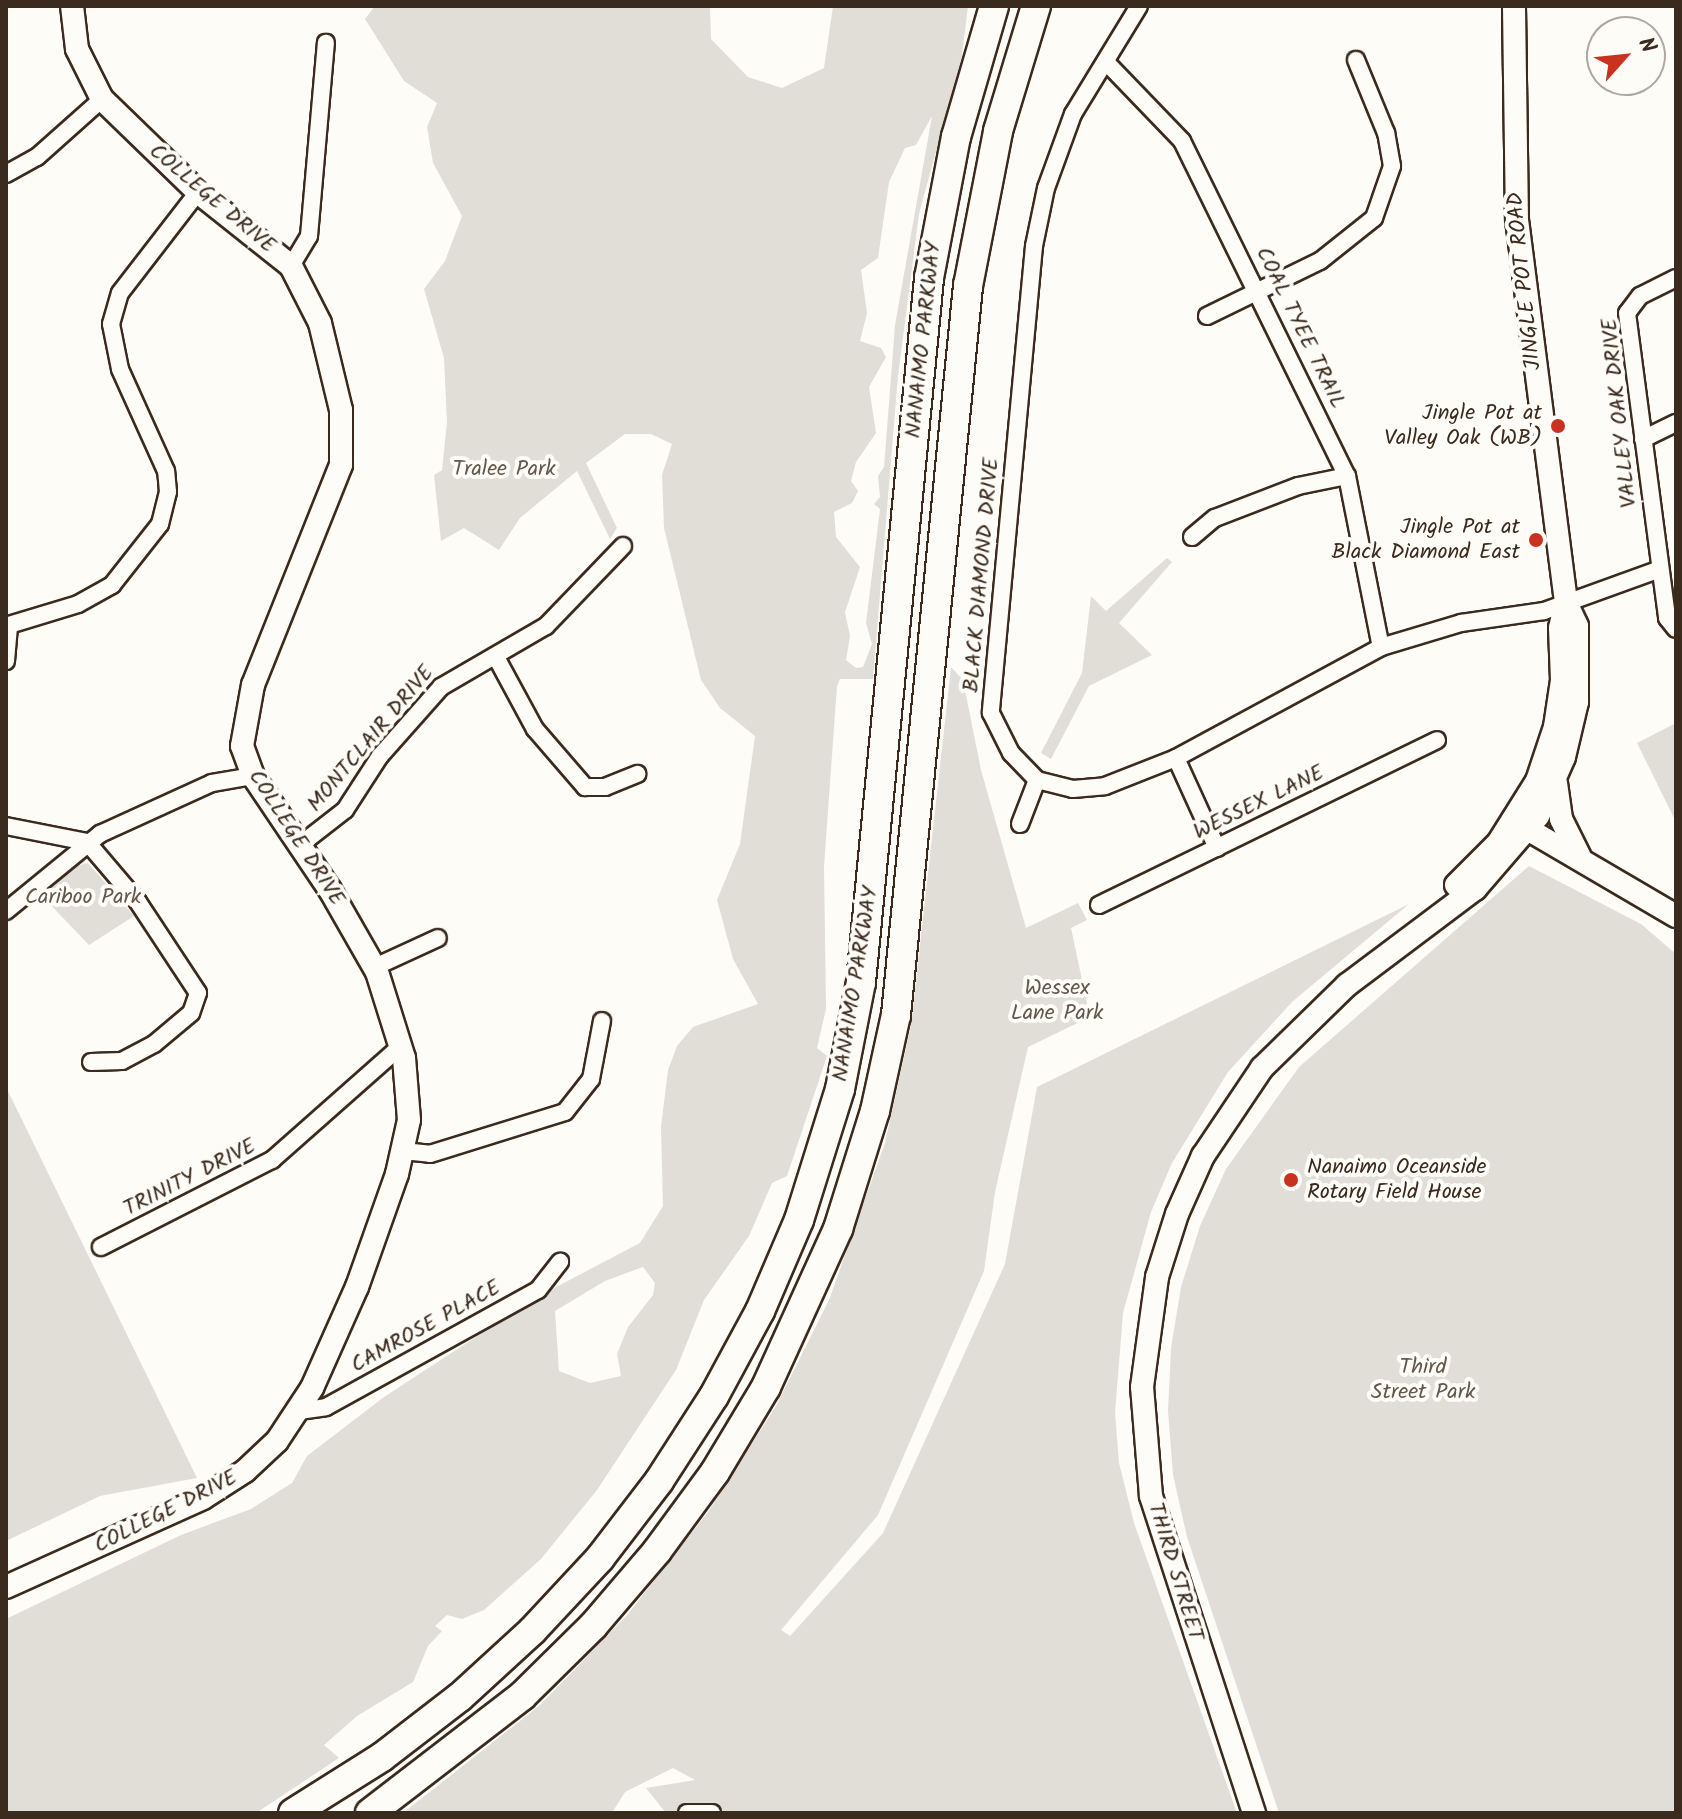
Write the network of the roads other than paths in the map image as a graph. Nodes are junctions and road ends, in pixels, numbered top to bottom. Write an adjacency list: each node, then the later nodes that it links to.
1 (72, 6): 9 (main road, COLLEGE DRIVE)
2 (994, 6): 54 (highway, NANAIMO PARKWAY)
3 (1036, 6): 55 (highway, NANAIMO PARKWAY)
4 (1139, 6): 8 (street, BLACK DIAMOND DRIVE)
5 (1514, 6): 22 (main road, JINGLE POT ROAD)
6 (326, 43): 12 (street)
7 (1356, 60): 14 (street)
8 (1107, 63): 14 (street, COAL TYEE TRAIL); 32 (street, BLACK DIAMOND DRIVE)
9 (102, 99): 10 (street); 11 (main road, COLLEGE DRIVE)
10 (6, 174)
11 (198, 192): 12 (main road, COLLEGE DRIVE); 23 (street)
12 (291, 266): 31 (main road, COLLEGE DRIVE)
13 (1676, 278): 17 (street, VALLEY OAK DRIVE)
14 (1258, 291): 15 (street); 18 (street, COAL TYEE TRAIL)
15 (1207, 316)
16 (1676, 423): 17 (street)
17 (1643, 439): 21 (street, VALLEY OAK DRIVE)
18 (1347, 476): 19 (street); 25 (street, COAL TYEE TRAIL)
19 (1192, 537)
20 (623, 546): 26 (street, MONTCLAIR DRIVE)
21 (1660, 569): 22 (street); 24 (street, VALLEY OAK DRIVE)
22 (1566, 602): 25 (street); 33 (main road, JINGLE POT ROAD); 35 (main road, JINGLE POT ROAD)
23 (7, 622): 27 (street)
24 (1676, 629)
25 (1381, 647): 29 (street)
26 (496, 657): 30 (street); 38 (street, MONTCLAIR DRIVE)
27 (6, 661)
28 (1437, 740): 39 (street, WESSEX LANE)
29 (1176, 758): 32 (street); 39 (street)
30 (638, 774)
31 (253, 776): 37 (street); 38 (main road, COLLEGE DRIVE)
32 (1037, 780): 34 (street)
33 (1556, 781): 35 (main road, JINGLE POT ROAD); 40 (main road)
34 (1020, 824)
35 (1522, 825): 40 (main road); 58 (main road, THIRD STREET)
36 (6, 826): 37 (street)
37 (87, 842): 42 (street); 48 (street)
38 (300, 845): 45 (main road, COLLEGE DRIVE)
39 (1217, 848): 41 (street, WESSEX LANE)
40 (1580, 857): 43 (main road)
41 (1099, 905)
42 (6, 911)
43 (1676, 916)
44 (438, 938): 45 (street)
45 (375, 967): 47 (main road, COLLEGE DRIVE)
46 (602, 1021): 49 (street)
47 (401, 1046): 49 (main road, COLLEGE DRIVE); 50 (street, TRINITY DRIVE)
48 (91, 1062)
49 (403, 1151): 52 (main road, COLLEGE DRIVE)
50 (101, 1247)
51 (560, 1262): 52 (street, CAMROSE PLACE)
52 (299, 1411): 53 (main road, COLLEGE DRIVE)
53 (6, 1587)
54 (293, 1813)
55 (370, 1813)
56 (687, 1813): 57 (street)
57 (712, 1813)
58 (1254, 1813)

